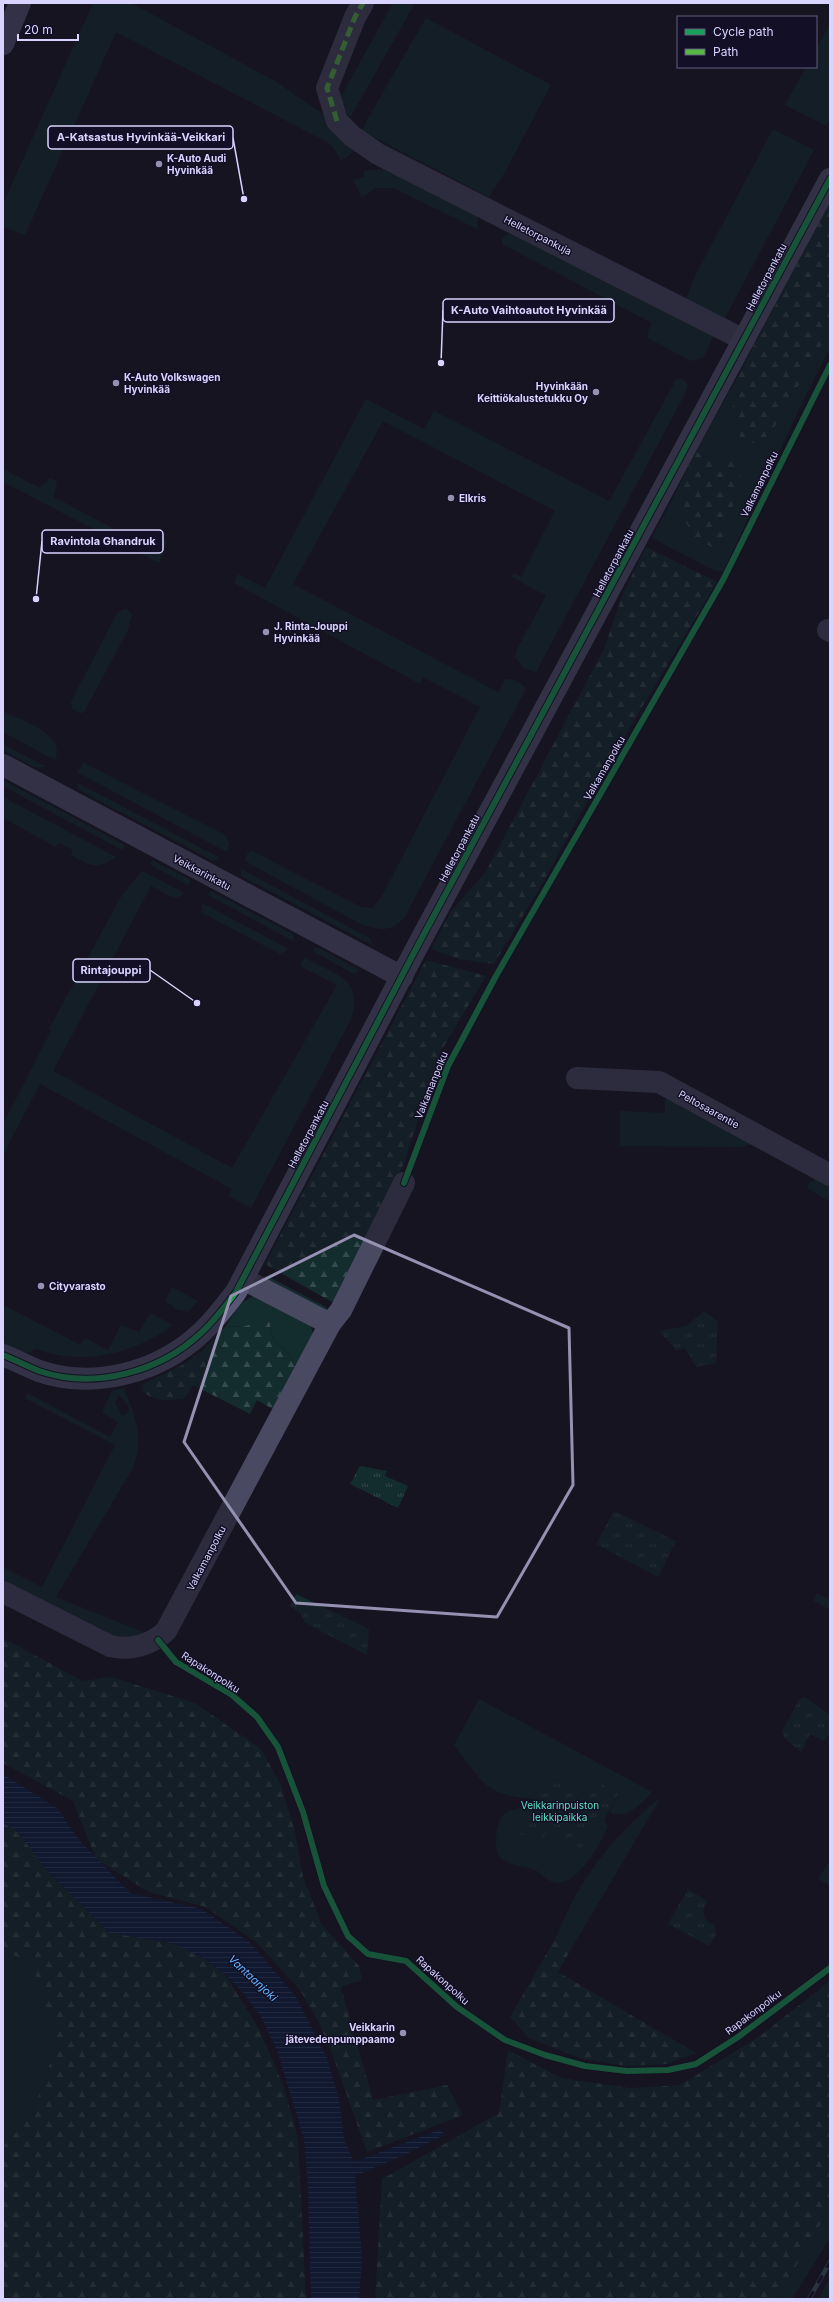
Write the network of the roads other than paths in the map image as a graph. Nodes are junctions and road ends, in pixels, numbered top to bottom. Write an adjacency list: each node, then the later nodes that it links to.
1 (20, 3): 3 (street)
2 (363, 3): 5 (street, Helletorpankuja)
3 (3, 44)
4 (830, 179): 5 (street, Helletorpankatu)
5 (744, 340): 7 (street, Helletorpankatu)
6 (3, 765): 7 (street, Veikkarinkatu)
7 (402, 977): 11 (street, Helletorpankatu)
8 (577, 1078): 9 (street, Peltosaarentie)
9 (830, 1175)
10 (404, 1183): 12 (street, Valkamanpolku)
11 (243, 1279): 12 (street); 13 (street, Helletorpankatu)
12 (330, 1324): 14 (street, Valkamanpolku)
13 (3, 1355)
14 (3, 1592)

